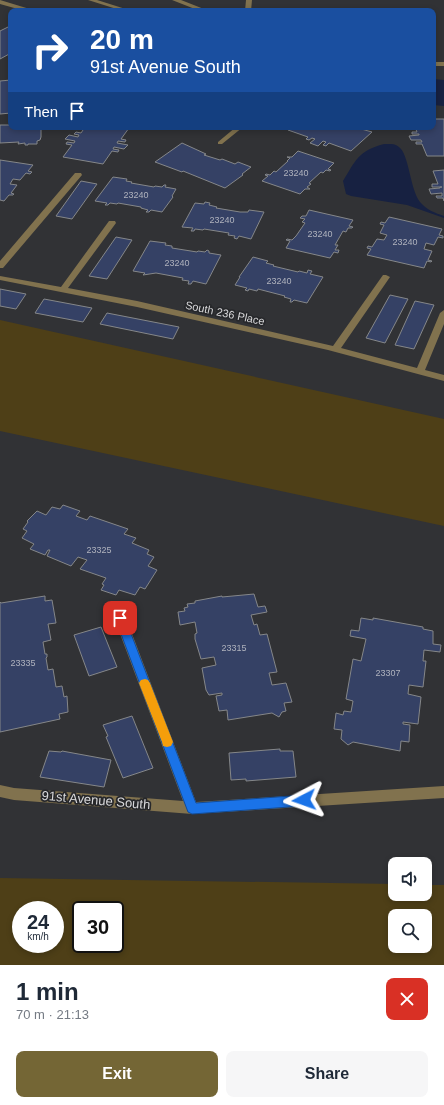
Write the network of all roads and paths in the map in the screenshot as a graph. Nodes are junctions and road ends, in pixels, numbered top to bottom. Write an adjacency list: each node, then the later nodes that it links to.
1 (91, 0): 5 (street)
2 (175, 0): 6 (street)
3 (0, 2): 4 (street)
4 (20, 8)
5 (119, 8)
6 (198, 8)
7 (236, 130): 8 (street)
8 (220, 143)
9 (78, 175): 11 (street)
10 (112, 223): 14 (street)
11 (0, 266)
12 (386, 277): 16 (street)
13 (0, 278): 14 (street, South 236 Place)
14 (63, 290): 16 (street, South 236 Place)
15 (444, 313): 17 (street)
16 (335, 349): 17 (street, South 236 Place)
17 (420, 372): 18 (street, South 236 Place)
18 (444, 378)
19 (120, 618): 22 (street)
20 (0, 791): 22 (street, 91st Avenue South)
21 (444, 792): 22 (street, 91st Avenue South)
22 (192, 808)

